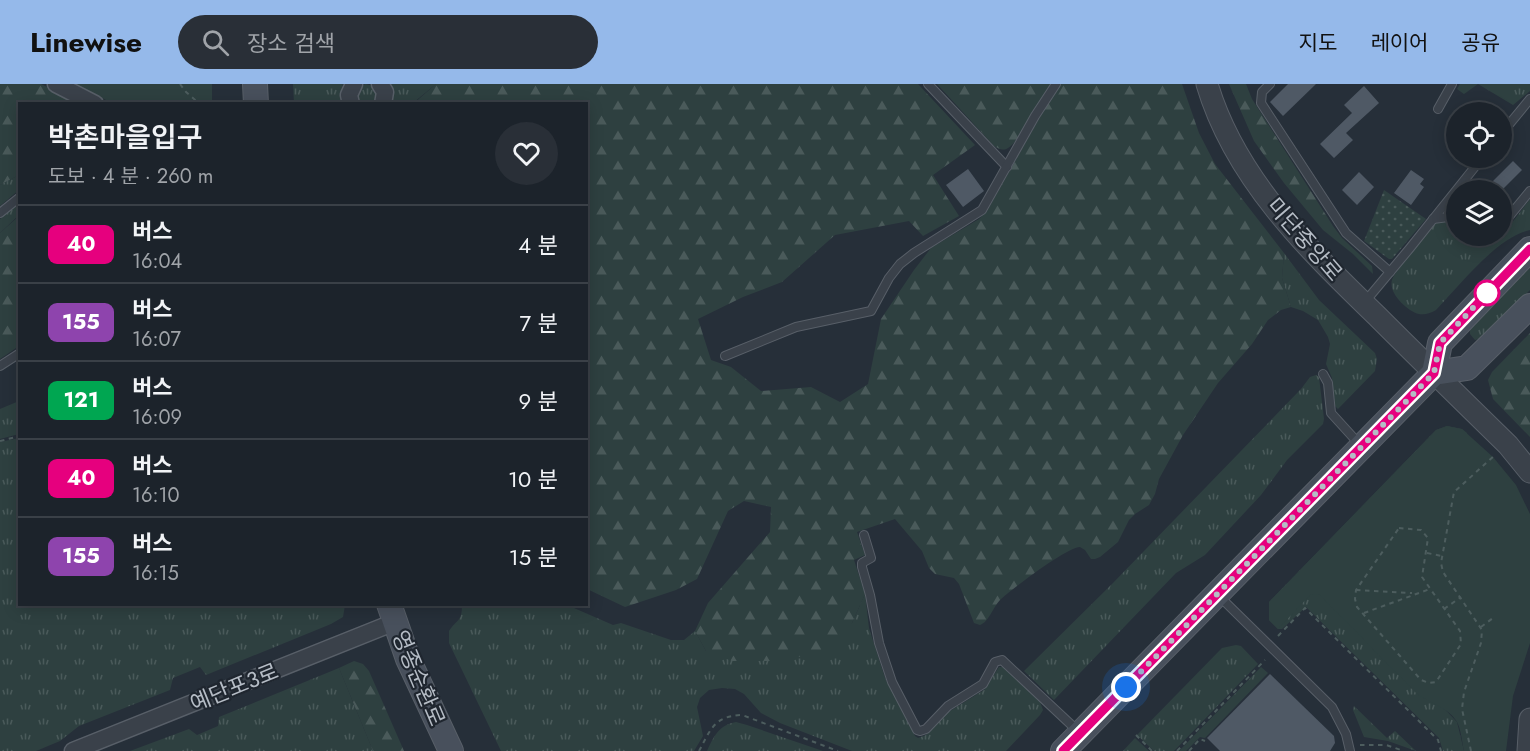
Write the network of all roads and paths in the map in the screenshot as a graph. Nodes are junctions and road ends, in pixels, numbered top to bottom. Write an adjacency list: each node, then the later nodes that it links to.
1 (56, 84): 11 (street)
2 (180, 84): 12 (path)
3 (255, 84): 13 (main road)
4 (354, 84): 14 (street)
5 (928, 84): 17 (lane)
6 (1056, 84): 17 (lane)
7 (1208, 84): 27 (street, 미단중앙로)
8 (1270, 84): 26 (lane)
9 (1452, 84): 15 (lane)
10 (1530, 99): 16 (lane)
11 (91, 102)
12 (198, 102)
13 (256, 102)
14 (351, 102)
15 (1438, 109)
16 (1512, 122)
17 (1007, 167): 30 (lane)
18 (1474, 168): 24 (lane)
19 (1530, 191): 22 (lane)
20 (18, 199): 21 (lane)
21 (0, 213)
22 (1512, 213)
23 (1446, 217): 24 (lane)
24 (1433, 219): 26 (lane)
25 (1530, 249): 32 (main road)
26 (1390, 272): 27 (lane)
27 (1364, 303): 32 (street, 미단중앙로)
28 (1530, 306): 32 (main road)
29 (18, 354): 31 (lane)
30 (724, 357)
31 (0, 366)
32 (1434, 373): 36 (main road); 38 (street, 미단중앙로)
33 (1323, 374): 36 (lane)
34 (18, 436): 35 (path)
35 (0, 441)
36 (1361, 447): 44 (main road)
37 (1496, 454): 41 (path)
38 (1530, 472)
39 (864, 535): 55 (lane)
40 (1426, 553): 41 (path); 42 (path); 43 (path)
41 (1442, 556): 46 (path)
42 (1430, 589): 45 (path); 47 (path)
43 (1356, 590): 45 (path); 49 (path)
44 (1217, 594): 55 (main road); 67 (lane)
45 (1415, 594): 49 (path)
46 (1461, 597): 47 (path); 51 (path)
47 (1444, 609): 49 (path)
48 (392, 613): 59 (street, 예단포3로); 60 (main road, 영종순환로)
49 (1364, 614)
50 (1493, 618): 51 (path)
51 (1481, 627): 70 (path)
52 (1278, 636): 69 (path)
53 (1265, 660): 65 (path)
54 (1530, 719): 71 (street)
55 (1080, 733): 63 (main road)
56 (1136, 735): 64 (path)
57 (1205, 741): 66 (path)
58 (1360, 745): 68 (path)
59 (73, 751)
60 (451, 751)
61 (699, 751): 62 (path)
62 (838, 751)
63 (1063, 751)
64 (1152, 751)
65 (1177, 751)
66 (1189, 751)
67 (1350, 751)
68 (1404, 751)
69 (1441, 751)
70 (1471, 751)
71 (1528, 751)

